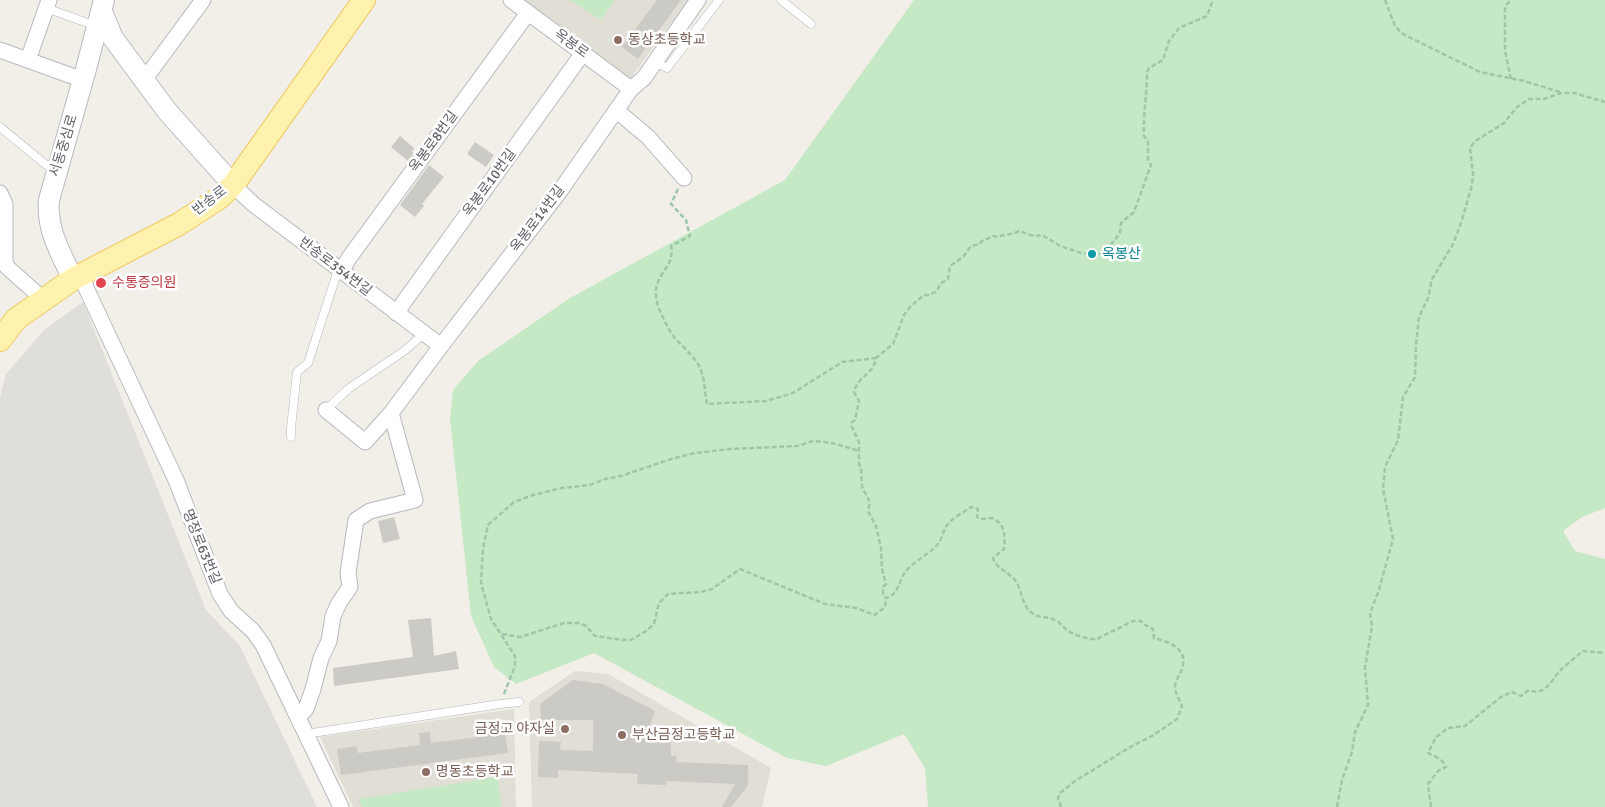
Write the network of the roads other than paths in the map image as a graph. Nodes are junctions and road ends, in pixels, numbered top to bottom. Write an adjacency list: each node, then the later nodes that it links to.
1 (203, 0): 16 (street)
2 (364, 0): 22 (main road, 반송로)
3 (511, 0): 9 (street, 옥봉로)
4 (698, 0): 14 (street, 옥봉로14번길)
5 (719, 0): 14 (lane)
6 (781, 0): 10 (lane)
7 (48, 4): 8 (lane); 13 (street)
8 (101, 13): 15 (main road, 서동중심로); 16 (main road)
9 (528, 13): 12 (street, 옥봉로); 24 (street, 옥봉로8번길)
10 (811, 24)
11 (0, 50): 13 (street)
12 (583, 53): 17 (street, 옥봉로); 27 (street, 옥봉로10번길)
13 (28, 60): 15 (street)
14 (655, 62): 17 (street, 옥봉로14번길)
15 (83, 80): 20 (main road, 서동중심로)
16 (144, 80): 22 (main road)
17 (631, 89): 18 (street, 옥봉로14번길)
18 (616, 110): 21 (street); 31 (street, 옥봉로14번길)
19 (0, 127): 20 (lane)
20 (56, 170): 25 (main road, 서동중심로)
21 (684, 178)
22 (233, 185): 24 (street, 반송로354번길); 25 (main road, 반송로)
23 (0, 193): 26 (street)
24 (341, 272): 27 (street, 반송로354번길); 34 (lane)
25 (78, 276): 26 (main road, 반송로); 36 (street, 명장로63번길)
26 (44, 300): 28 (main road, 반송로)
27 (396, 313): 29 (street, 반송로354번길)
28 (8, 322): 30 (main road, 반송로)
29 (424, 334): 31 (street, 반송로354번길); 32 (lane)
30 (0, 340)
31 (440, 346): 33 (street, 옥봉로14번길)
32 (326, 410): 33 (street, 옥봉로14번길)
33 (391, 413): 36 (street)
34 (291, 437)
35 (519, 702): 37 (lane)
36 (298, 717): 37 (street, 명장로63번길)
37 (306, 734): 38 (street, 명장로63번길)
38 (341, 807)

